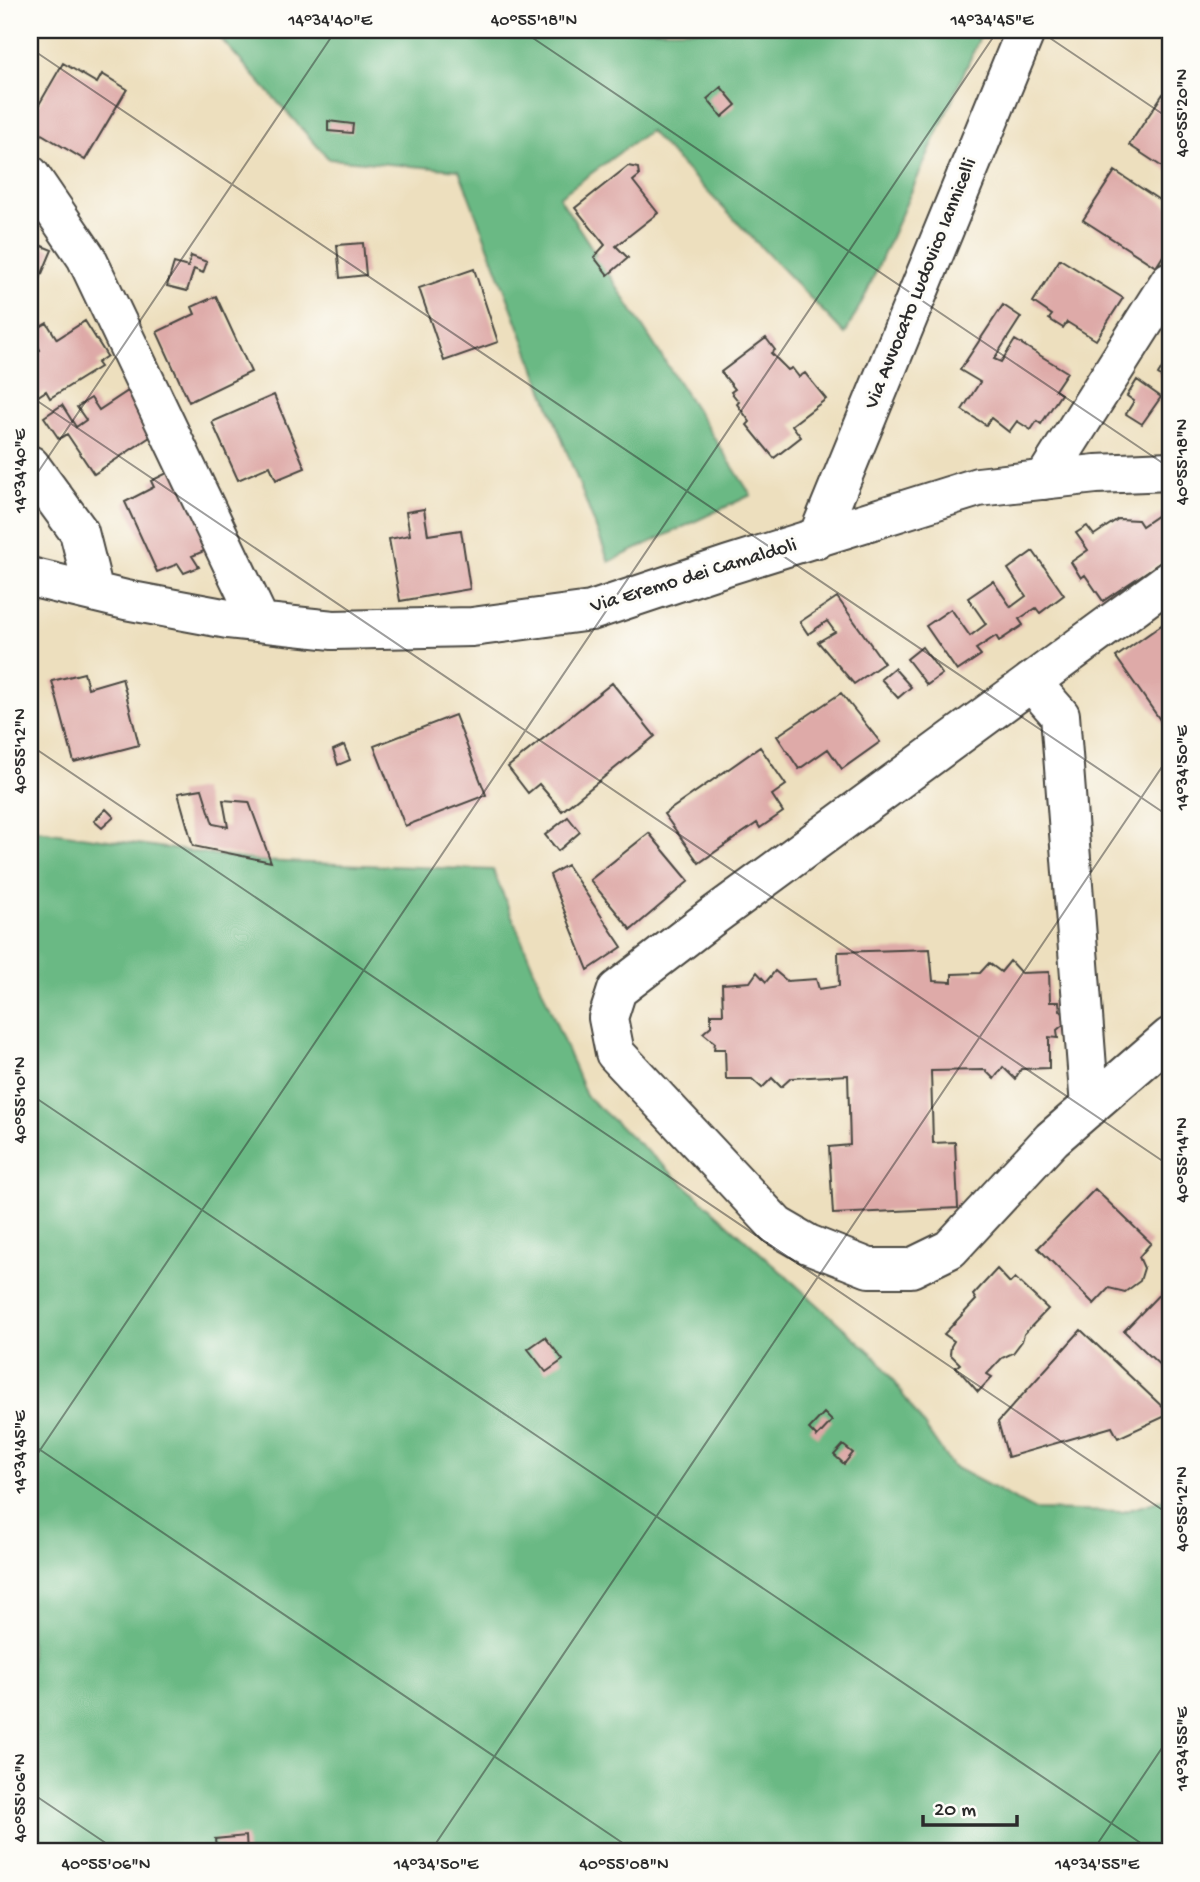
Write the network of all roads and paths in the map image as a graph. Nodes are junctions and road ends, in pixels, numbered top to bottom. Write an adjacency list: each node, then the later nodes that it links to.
1 (1026, 30): 7 (street, Via Avvocato Ludovico Iannicelli)
2 (30, 175): 11 (street)
3 (1170, 281): 6 (street)
4 (30, 465): 10 (street)
5 (1170, 471): 6 (street, Via Eremo dei Camaldoli)
6 (1044, 480): 7 (street, Via Eremo dei Camaldoli)
7 (817, 538): 11 (street, Via Eremo dei Camaldoli)
8 (30, 577): 10 (street, Via Eremo dei Camaldoli)
9 (1170, 580): 12 (street)
10 (94, 592): 11 (street, Via Eremo dei Camaldoli)
11 (260, 622)
12 (1031, 682): 14 (street); 14 (street)
13 (1170, 1037): 14 (street)
14 (1090, 1107)

